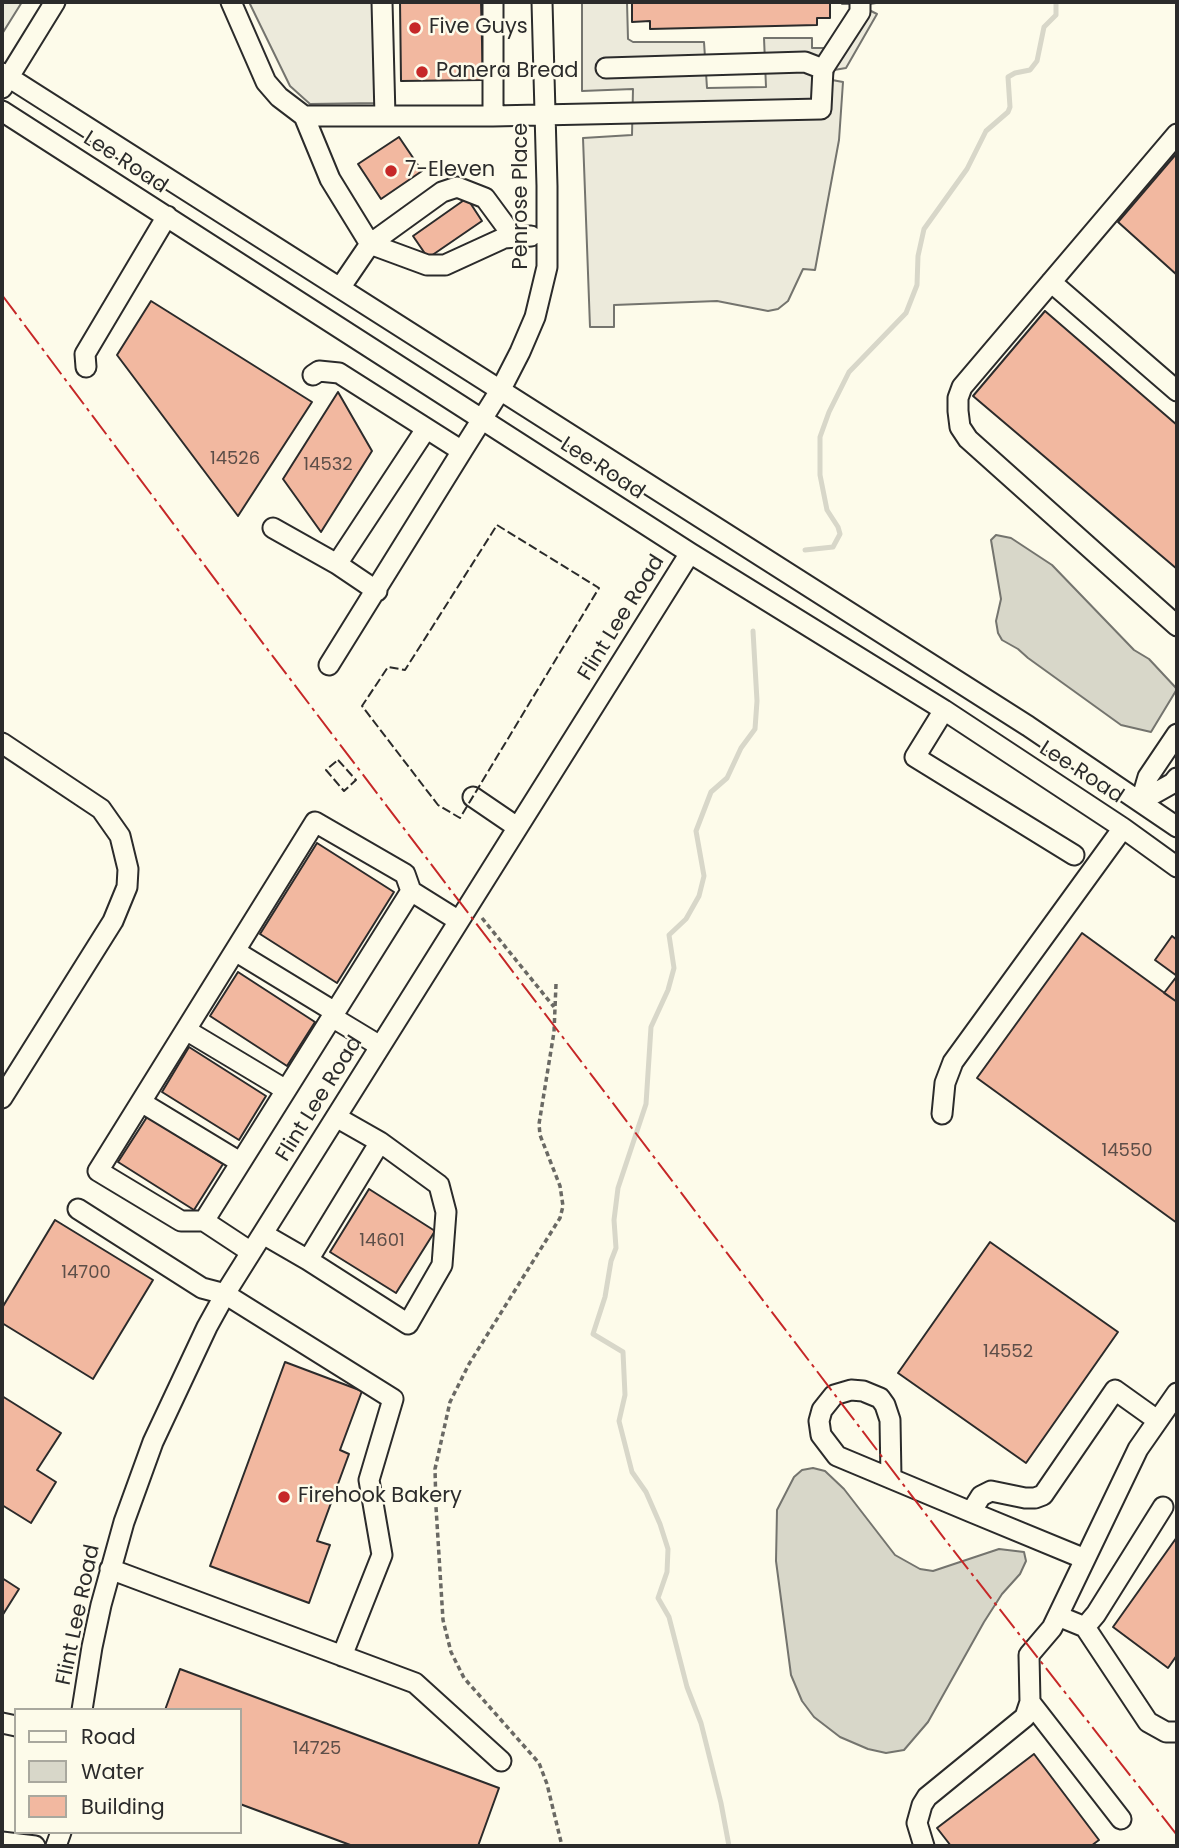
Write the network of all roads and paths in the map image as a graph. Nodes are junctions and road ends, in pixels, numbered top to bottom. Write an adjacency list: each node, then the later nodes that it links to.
1 (55, 2): 9 (street)
2 (231, 2): 12 (street)
3 (383, 2): 13 (street)
4 (492, 2): 14 (street)
5 (542, 2): 11 (street, Penrose Place)
6 (860, 2): 8 (street)
7 (606, 68): 8 (street)
8 (823, 69): 11 (street)
9 (4, 80): 19 (street, Lee Road)
10 (2, 111): 16 (street, Lee Road)
11 (545, 114): 14 (street); 22 (street, Penrose Place)
12 (304, 116): 13 (street); 17 (street)
13 (385, 116): 14 (street)
14 (493, 116)
15 (1177, 134): 18 (street)
16 (167, 216): 20 (street); 24 (street, Lee Road)
17 (370, 244): 17 (street); 19 (street)
18 (1051, 282): 23 (street); 31 (street)
19 (340, 288): 22 (street, Lee Road)
20 (86, 367)
21 (313, 375): 25 (street)
22 (501, 389): 24 (street, Penrose Place); 38 (street, Lee Road)
23 (1177, 391)
24 (483, 419): 26 (street, Penrose Place); 28 (street, Lee Road)
25 (426, 429): 26 (street); 29 (street)
26 (462, 451): 30 (street, Penrose Place)
27 (273, 528): 29 (street)
28 (690, 553): 33 (street, Lee Road); 39 (street, Flint Lee Road)
29 (337, 564): 30 (street)
30 (377, 591): 32 (street, Penrose Place)
31 (1177, 626)
32 (329, 665)
33 (944, 710): 41 (street, Lee Road); 42 (street)
34 (1177, 734): 38 (street)
35 (2, 743): 54 (street)
36 (1177, 778): 38 (street)
37 (473, 797): 39 (street)
38 (1141, 801): 40 (street, Lee Road)
39 (517, 827): 45 (street, Flint Lee Road)
40 (1177, 827)
41 (1123, 828): 43 (street, Lee Road); 56 (street)
42 (1074, 855)
43 (1177, 867)
44 (411, 891): 46 (street); 47 (street); 50 (street)
45 (470, 903): 46 (street, Flint Lee Road); 49 (path)
46 (459, 921): 52 (street, Flint Lee Road)
47 (235, 951): 50 (street); 51 (street)
48 (556, 984): 49 (path)
49 (555, 1009): 83 (path)
50 (333, 1014): 52 (street); 53 (street)
51 (186, 1030): 53 (street); 55 (street)
52 (380, 1046): 57 (street, Flint Lee Road)
53 (286, 1090): 59 (street)
54 (2, 1098)
55 (141, 1102): 59 (street); 61 (street)
56 (942, 1114)
57 (336, 1117): 58 (street); 62 (street, Flint Lee Road)
58 (380, 1142): 64 (street); 64 (street)
59 (240, 1162): 61 (street)
60 (78, 1209): 65 (street)
61 (204, 1221): 63 (street)
62 (262, 1234): 63 (street, Flint Lee Road); 64 (street)
63 (251, 1252): 65 (street, Flint Lee Road)
64 (308, 1261)
65 (225, 1294): 72 (street, Flint Lee Road); 75 (street)
66 (1177, 1392): 67 (street)
67 (1157, 1420): 70 (street); 71 (street)
68 (891, 1478): 68 (street); 70 (street)
69 (1163, 1507): 74 (street)
70 (971, 1512): 71 (street)
71 (1085, 1559): 73 (street)
72 (110, 1570): 75 (street); 77 (street, Flint Lee Road)
73 (1058, 1616): 74 (street); 76 (street)
74 (1085, 1627): 78 (street)
75 (342, 1656): 79 (street)
76 (1030, 1702): 80 (street); 84 (street)
77 (82, 1708)
78 (1177, 1732)
79 (501, 1761)
80 (1121, 1819)
81 (2, 1842): 82 (street)
82 (35, 1846)
83 (562, 1846)
84 (924, 1846)

